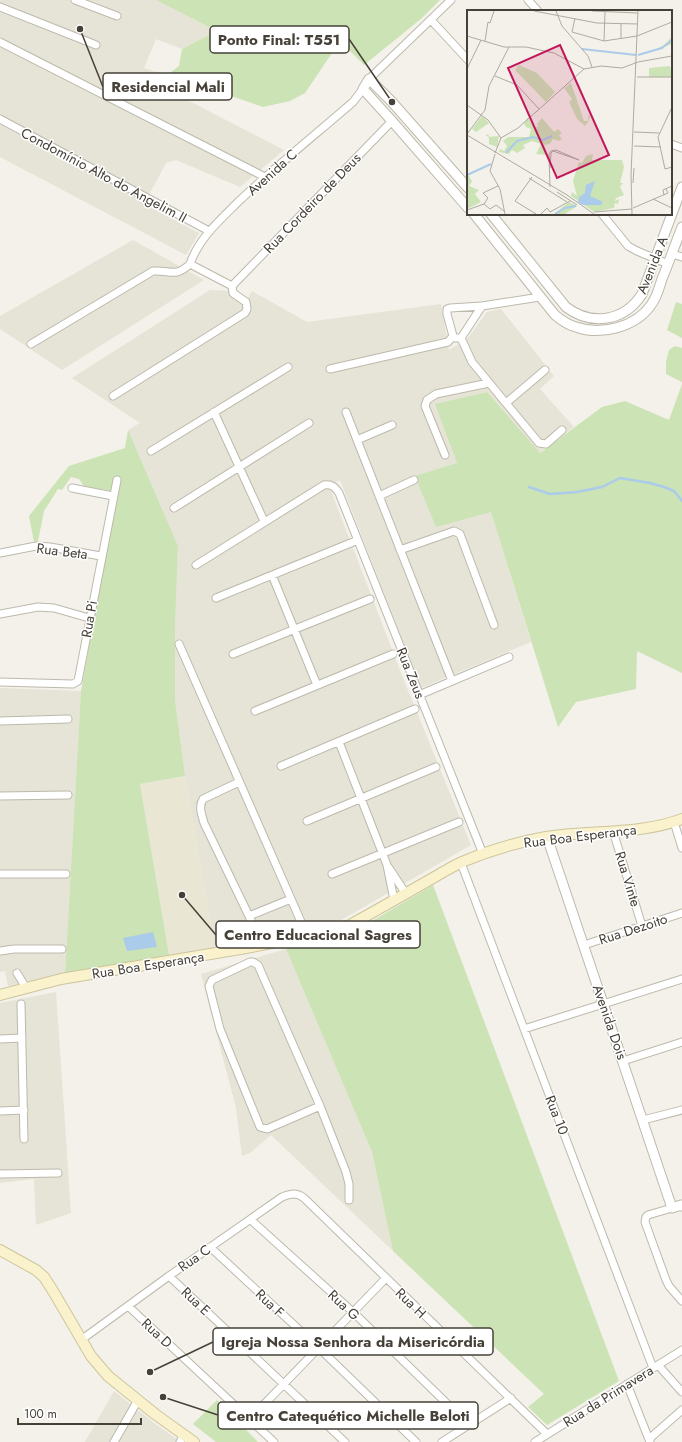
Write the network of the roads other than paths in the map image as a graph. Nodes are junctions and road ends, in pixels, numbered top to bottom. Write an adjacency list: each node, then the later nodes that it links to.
1 (75, 0): 6 (street)
2 (451, 0): 7 (street)
3 (528, 0): 5 (street)
4 (0, 7): 9 (street)
5 (537, 10)
6 (117, 16)
7 (430, 20): 10 (street); 11 (street)
8 (0, 42): 17 (street)
9 (96, 45)
10 (467, 59)
11 (369, 78): 12 (street, Avenida C); 18 (street)
12 (362, 89): 14 (street); 17 (street, Avenida C)
13 (0, 119): 27 (street, Condomínio Alto do Angelim II)
14 (392, 121): 20 (street); 33 (street, Rua Cordeiro de Deus)
15 (672, 144): 16 (street)
16 (682, 148)
17 (264, 177): 27 (street, Avenida C)
18 (467, 187)
19 (682, 187): 24 (street, Avenida A)
20 (467, 207)
21 (475, 215): 34 (street)
22 (492, 215): 30 (street, Avenida A)
23 (603, 215): 30 (street)
24 (672, 215)
25 (672, 215): 30 (street, Avenida A)
26 (682, 227): 28 (street, Avenida A)
27 (209, 231): 31 (street, Avenida C)
28 (672, 254): 29 (street); 32 (street, Avenida A)
29 (682, 257)
30 (656, 259): 32 (street)
31 (190, 264): 33 (street); 38 (street)
32 (668, 264): 34 (street, Avenida A)
33 (232, 286): 43 (street)
34 (540, 297): 35 (street)
35 (482, 306): 36 (street); 37 (street)
36 (453, 336): 37 (street); 40 (street)
37 (461, 338): 42 (street)
38 (31, 344)
39 (288, 367): 45 (street)
40 (330, 369)
41 (545, 370): 44 (street)
42 (489, 382): 44 (street); 52 (street)
43 (113, 396)
44 (506, 403): 49 (street)
45 (214, 412): 51 (street); 53 (street)
46 (346, 412): 50 (street)
47 (309, 423): 53 (street)
48 (392, 425): 50 (street)
49 (562, 430)
50 (357, 440): 58 (street)
51 (151, 451)
52 (445, 455)
53 (239, 467): 59 (street); 60 (street)
54 (116, 480): 57 (street, Rua Pi)
55 (414, 480): 58 (street)
56 (72, 488): 57 (street)
57 (113, 496): 64 (street, Rua Pi)
58 (379, 496): 62 (street)
59 (174, 508)
60 (264, 521): 61 (street, Rua Zeus); 65 (street)
61 (358, 540): 66 (street); 80 (street, Rua Zeus)
62 (400, 550): 71 (street); 77 (street)
63 (0, 553): 64 (street, Rua Beta)
64 (101, 556): 70 (street, Rua Pi)
65 (196, 565)
66 (272, 575): 67 (street); 72 (street)
67 (216, 598)
68 (370, 599): 72 (street)
69 (0, 614): 70 (street)
70 (89, 618): 78 (street, Rua Pi)
71 (494, 625)
72 (294, 630): 74 (street); 79 (street)
73 (179, 644): 88 (street)
74 (233, 654)
75 (393, 654): 79 (street)
76 (509, 657): 77 (street)
77 (452, 681): 80 (street)
78 (0, 682)
79 (317, 686): 82 (street)
80 (420, 695): 99 (street, Rua Zeus)
81 (415, 709): 85 (street)
82 (255, 711)
83 (68, 719): 84 (street)
84 (0, 720)
85 (339, 742): 86 (street); 91 (street)
86 (282, 766)
87 (436, 767): 91 (street)
88 (239, 782): 106 (street); 109 (street)
89 (68, 795): 90 (street)
90 (0, 796)
91 (361, 798): 93 (street); 98 (street)
92 (678, 820): 95 (main road, Rua Boa Esperança); 97 (street)
93 (307, 821)
94 (459, 822): 98 (street)
95 (613, 831): 96 (main road, Rua Boa Esperança); 111 (street, Rua Vinte)
96 (547, 837): 99 (main road, Rua Boa Esperança); 113 (street, Avenida Dois)
97 (682, 848)
98 (383, 853): 101 (street); 104 (street)
99 (482, 854): 100 (main road, Rua Boa Esperança)
100 (460, 863): 105 (main road, Rua Boa Esperança); 124 (street, Rua 10)
101 (387, 865): 105 (street); 107 (street)
102 (0, 874): 103 (street)
103 (66, 874)
104 (332, 874)
105 (406, 894): 107 (main road, Rua Boa Esperança)
106 (291, 898): 109 (street); 110 (street)
107 (394, 900): 112 (main road, Rua Boa Esperança)
108 (682, 913): 111 (street, Rua Dezoito)
109 (250, 916): 112 (street)
110 (302, 924)
111 (642, 926): 113 (street, Rua Dezoito)
112 (262, 945): 114 (main road, Rua Boa Esperança)
113 (584, 945): 122 (street, Avenida Dois)
114 (246, 948): 117 (street); 120 (main road, Rua Boa Esperança)
115 (62, 949): 116 (street)
116 (0, 951)
117 (250, 962): 129 (street); 129 (street, Rua Boa Esperança)
118 (17, 973): 120 (street)
119 (682, 978): 122 (street)
120 (26, 988): 121 (main road, Rua Boa Esperança)
121 (0, 995)
122 (603, 1003): 124 (street); 128 (street, Avenida Dois)
123 (21, 1004): 125 (street)
124 (524, 1029): 151 (street, Rua 10)
125 (22, 1038): 126 (street); 130 (street)
126 (0, 1039)
127 (682, 1042): 128 (street)
128 (623, 1061): 133 (street, Avenida Dois)
129 (320, 1106): 137 (street)
130 (24, 1110): 132 (street); 134 (street)
131 (682, 1110): 133 (street)
132 (0, 1111)
133 (643, 1120): 139 (street, Avenida Dois)
134 (24, 1140)
135 (58, 1173): 136 (street)
136 (0, 1174)
137 (349, 1200)
138 (310, 1204): 140 (street, Rua C); 144 (street, Rua H)
139 (679, 1206): 145 (street)
140 (251, 1220): 141 (street, Rua C); 147 (street, Rua G)
141 (210, 1248): 143 (street, Rua C); 149 (street, Rua F)
142 (0, 1250): 148 (main road)
143 (169, 1276): 146 (street, Rua C); 152 (street, Rua E)
144 (386, 1278): 147 (street); 155 (street, Rua H)
145 (682, 1301)
146 (128, 1306): 148 (street, Rua C); 158 (street, Rua D)
147 (353, 1312): 149 (street); 159 (street, Rua G)
148 (81, 1340): 156 (main road)
149 (319, 1348): 152 (street); 167 (street, Rua F)
150 (682, 1350): 151 (street, Rua da Primavera)
151 (656, 1366): 153 (street, Rua da Primavera); 154 (street, Rua 10)
152 (284, 1384): 158 (street); 166 (street, Rua E)
153 (627, 1384): 160 (street, Rua da Primavera); 162 (street)
154 (682, 1392)
155 (510, 1398): 159 (street); 160 (street, Rua H)
156 (138, 1400): 161 (main road); 163 (street)
157 (682, 1410): 162 (street)
158 (250, 1419): 165 (street, Rua D)
159 (469, 1425): 168 (street)
160 (547, 1434): 169 (street, Rua da Primavera)
161 (182, 1438): 164 (main road)
162 (649, 1440)
163 (114, 1442)
164 (194, 1442)
165 (274, 1442)
166 (345, 1442)
167 (416, 1442)
168 (442, 1442)
169 (535, 1442)

